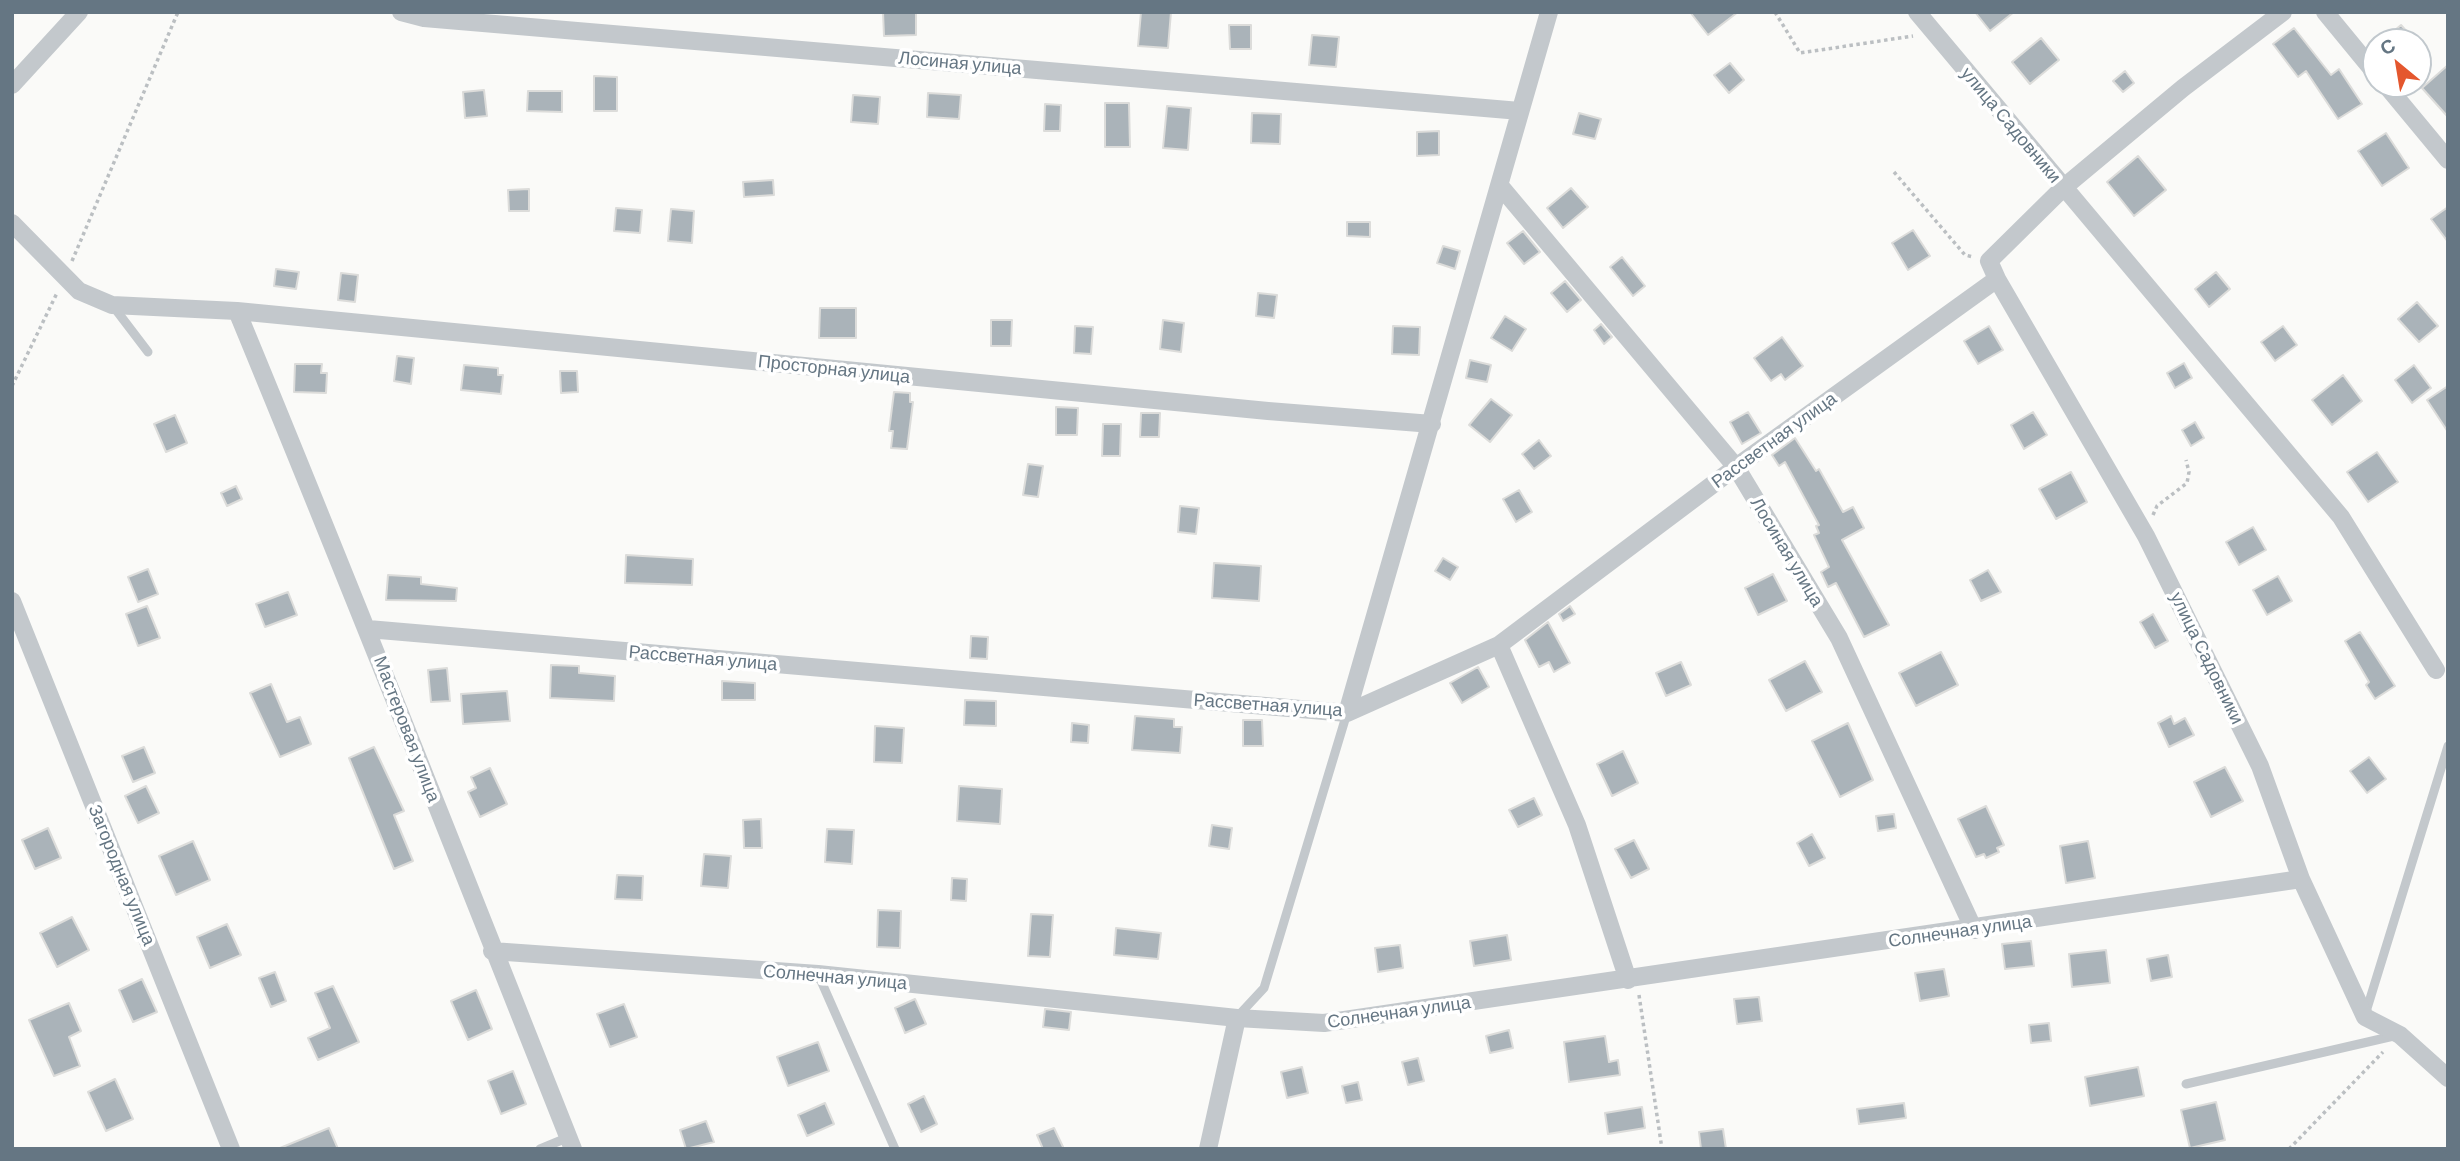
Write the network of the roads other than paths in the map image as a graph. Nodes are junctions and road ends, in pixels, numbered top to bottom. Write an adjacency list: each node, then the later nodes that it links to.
1 (79, 12): 9 (street)
2 (401, 12): 7 (street, Лосиная улица)
3 (1549, 12): 11 (street)
4 (1917, 12): 14 (street, улица Садовники)
5 (2283, 12): 14 (street)
6 (2325, 12): 8 (street)
7 (425, 15): 11 (street, Лосиная улица)
8 (2362, 57)
9 (12, 85)
10 (2397, 98): 12 (street)
11 (1520, 111): 13 (street)
12 (2448, 160)
13 (1501, 187): 20 (street); 21 (street, Лосиная улица)
14 (2063, 188): 16 (street); 25 (street, улица Садовники)
15 (12, 223): 17 (street)
16 (1997, 279): 21 (street, Рассветная улица); 28 (street, улица Садовники)
17 (112, 305): 18 (street, Просторная улица); 19 (lane)
18 (237, 311): 20 (street, Просторная улица); 23 (street, Мастеровая улица)
19 (148, 352)
20 (1432, 424): 26 (street)
21 (1736, 467): 24 (street, Рассветная улица); 29 (street, Лосиная улица)
22 (12, 601): 39 (street, Загородная улица)
23 (368, 629): 26 (street, Рассветная улица); 30 (street, Мастеровая улица)
24 (1499, 645): 26 (street, Рассветная улица); 32 (street)
25 (2436, 670)
26 (1347, 713): 34 (lane)
27 (2448, 747): 33 (lane)
28 (2301, 879): 29 (street, Солнечная улица); 33 (street, улица Садовники)
29 (1974, 930): 32 (street, Солнечная улица)
30 (492, 951): 31 (street, Солнечная улица); 38 (street, Мастеровая улица)
31 (818, 974): 34 (street, Солнечная улица); 41 (lane)
32 (1632, 979): 34 (street, Солнечная улица)
33 (2365, 1017): 35 (street)
34 (1237, 1018): 42 (street)
35 (2400, 1035): 36 (street); 37 (lane)
36 (2448, 1078)
37 (2186, 1084)
38 (571, 1143): 40 (lane)
39 (231, 1149)
40 (540, 1149)
41 (895, 1149)
42 (1208, 1149)

